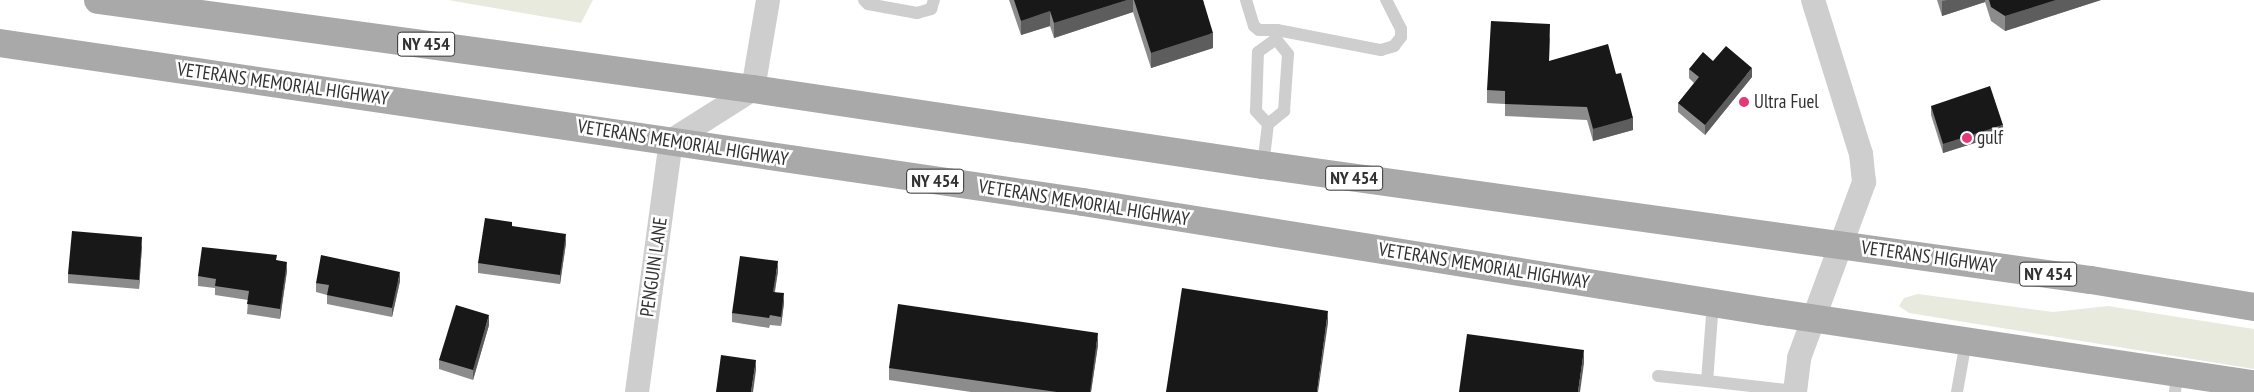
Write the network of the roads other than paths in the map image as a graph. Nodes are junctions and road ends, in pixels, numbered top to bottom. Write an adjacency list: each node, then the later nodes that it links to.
1 (98, 0): 10 (main road, NY 454)
2 (768, 0): 10 (street)
3 (864, 0): 4 (lane)
4 (934, 0)
5 (1246, 0): 8 (lane)
6 (1386, 0): 8 (lane)
7 (1813, 0): 14 (street)
8 (1277, 35): 11 (lane); 11 (lane)
9 (0, 43): 12 (main road, VETERANS MEMORIAL HIGHWAY / NY 454)
10 (753, 89): 12 (street); 13 (main road, NY 454)
11 (1268, 124): 13 (lane)
12 (671, 142): 15 (main road, VETERANS MEMORIAL HIGHWAY / NY 454); 23 (street, PENGUIN LANE)
13 (1263, 165): 14 (main road, NY 454)
14 (1841, 244): 16 (main road, VETERANS HIGHWAY / NY 454); 17 (street)
15 (1713, 302): 17 (main road, VETERANS MEMORIAL HIGHWAY / NY 454); 20 (lane)
16 (2254, 307)
17 (1814, 319): 18 (main road, VETERANS MEMORIAL HIGHWAY / NY 454); 24 (street)
18 (1966, 341): 21 (main road, NY 454); 25 (lane)
19 (1658, 376): 20 (lane)
20 (1707, 381): 24 (lane)
21 (2176, 382): 22 (main road, NY 454)
22 (2254, 384)
23 (637, 392)
24 (1795, 392)
25 (1958, 392)

